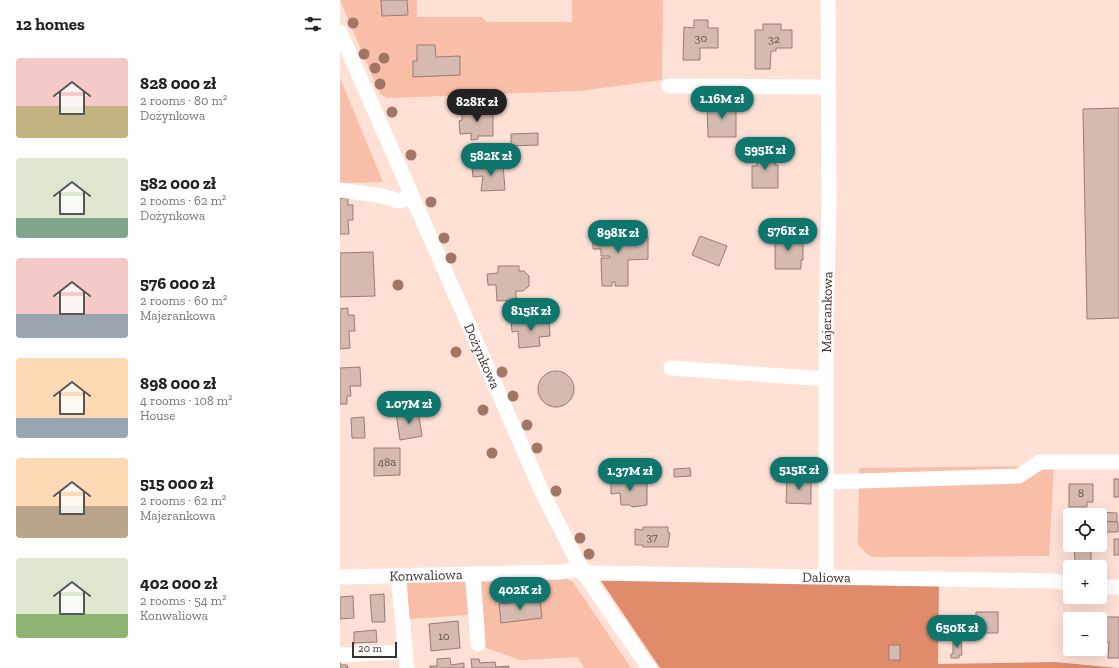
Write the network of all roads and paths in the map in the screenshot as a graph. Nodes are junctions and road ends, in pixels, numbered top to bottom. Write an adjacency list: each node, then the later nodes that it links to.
1 (828, 0): 4 (street, Majerankowa)
2 (340, 32): 6 (street, Dożynkowa)
3 (669, 86): 4 (street)
4 (828, 87): 8 (street, Majerankowa)
5 (340, 190): 6 (street)
6 (412, 197): 11 (street, Dożynkowa)
7 (671, 368): 8 (street)
8 (826, 379): 10 (street, Majerankowa)
9 (1119, 462): 10 (street)
10 (827, 482): 14 (street, Majerankowa)
11 (583, 572): 12 (street, Konwaliowa); 14 (street, Daliowa); 23 (street, Dożynkowa)
12 (473, 574): 13 (street, Konwaliowa); 19 (street)
13 (398, 575): 15 (street, Konwaliowa); 20 (street)
14 (826, 576): 16 (street, Daliowa)
15 (340, 577)
16 (1063, 583)
17 (1107, 587): 18 (street)
18 (1119, 587)
19 (478, 644)
20 (405, 652): 21 (street); 22 (street)
21 (340, 655)
22 (407, 668)
23 (648, 668)

